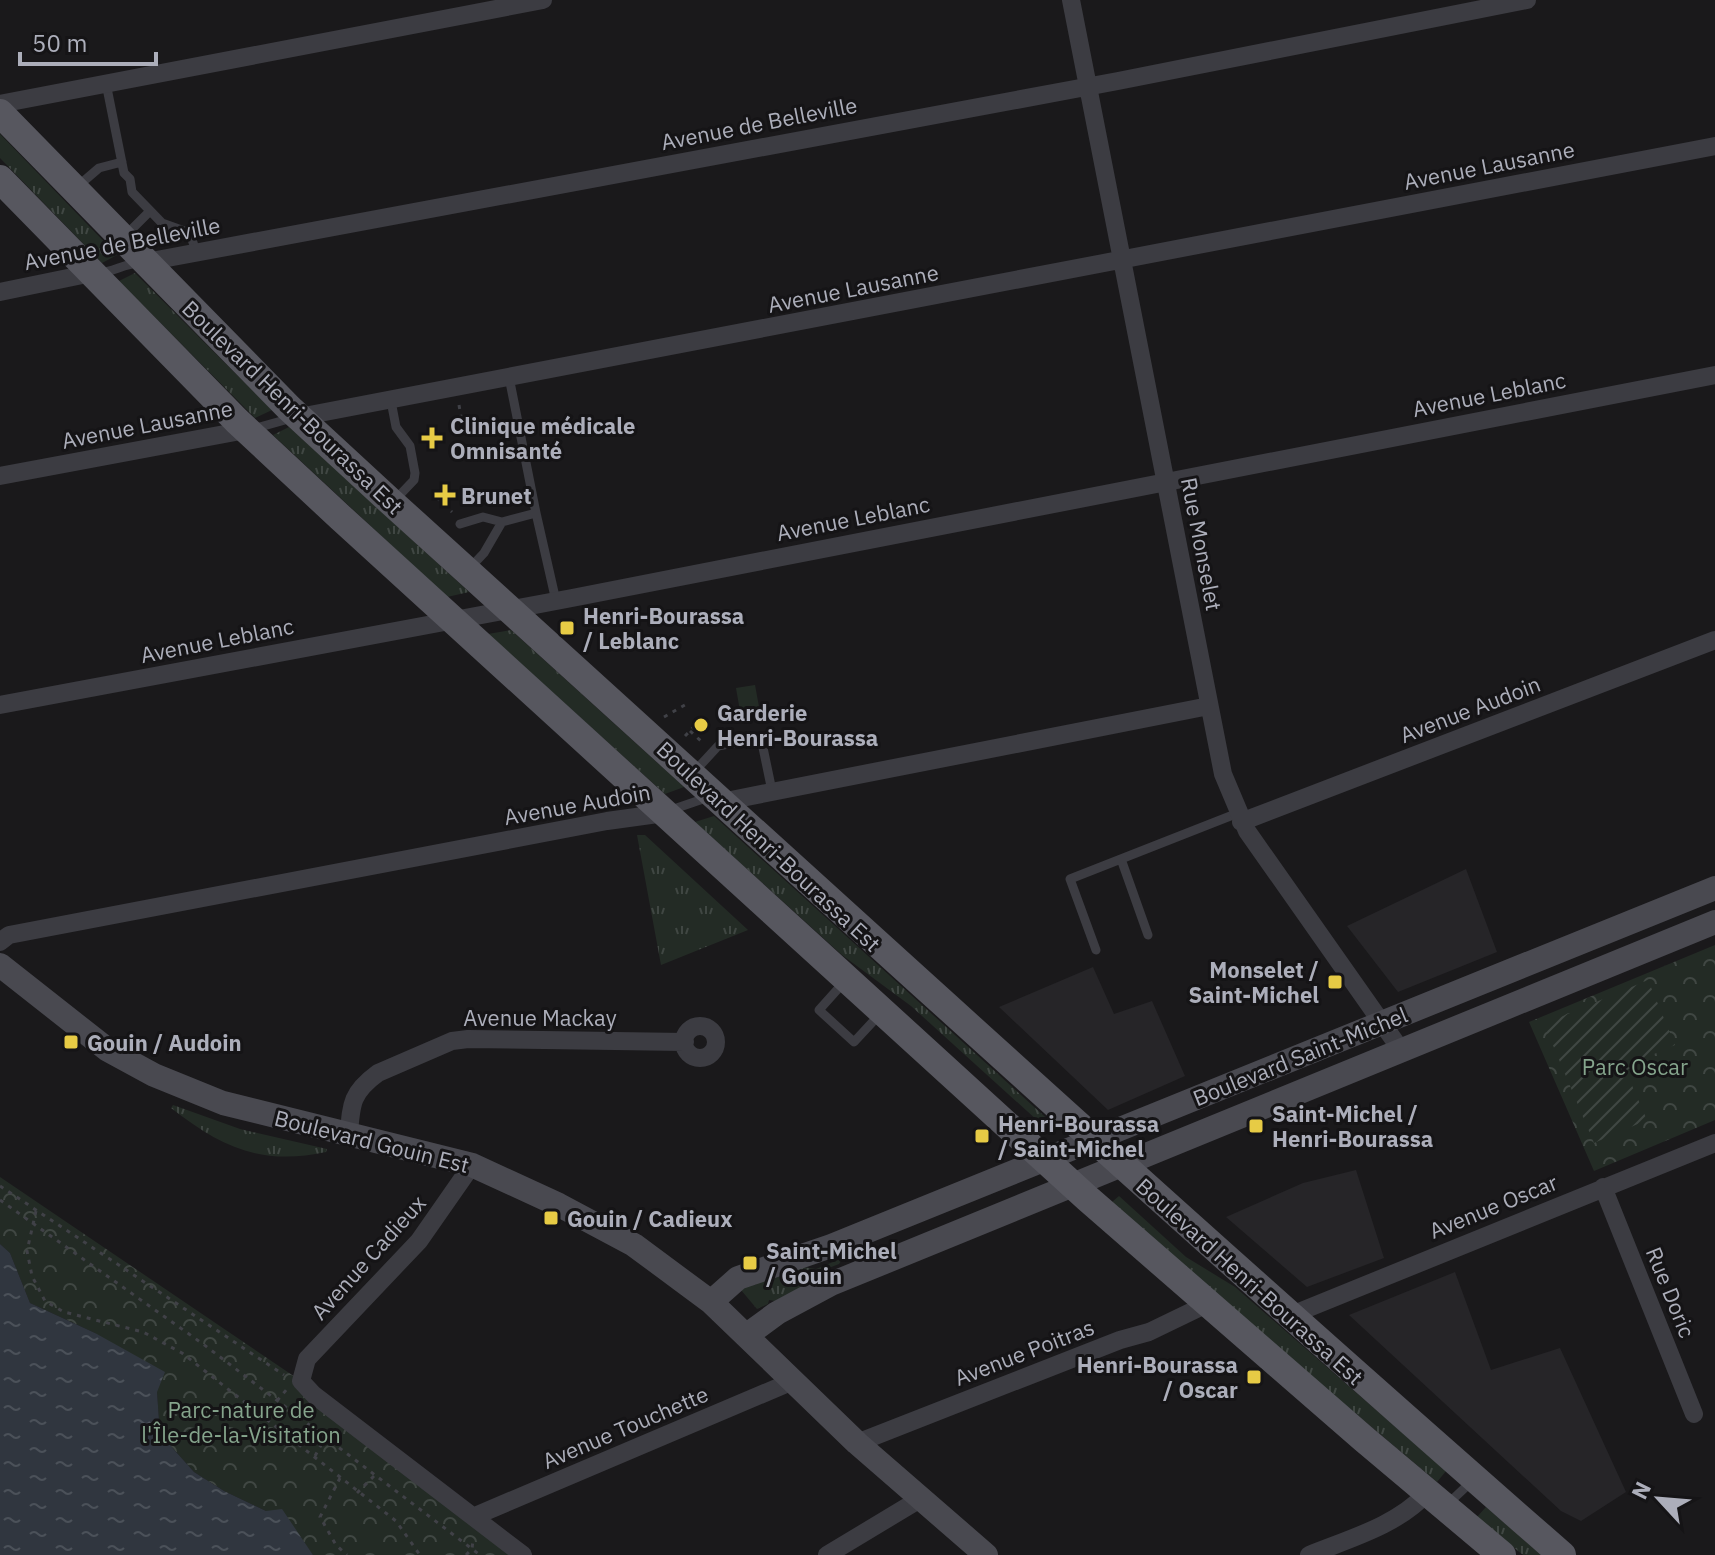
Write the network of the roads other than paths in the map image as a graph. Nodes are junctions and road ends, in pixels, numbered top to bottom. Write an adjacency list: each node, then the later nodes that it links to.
1 (543, 0): 4 (street)
2 (1071, 0): 5 (street, Rue Monselet)
3 (1527, 0): 5 (street, Avenue de Belleville)
4 (106, 83): 6 (street); 9 (lane)
5 (1088, 86): 14 (street, Avenue de Belleville); 15 (street, Rue Monselet)
6 (0, 104)
7 (0, 113): 11 (main road, Boulevard Henri-Bourassa Est)
8 (1715, 146): 15 (street, Avenue Lausanne)
9 (122, 162): 11 (lane); 12 (lane)
10 (0, 179): 17 (main road, Boulevard Henri-Bourassa Est)
11 (75, 189): 13 (main road, Boulevard Henri-Bourassa Est)
12 (150, 211): 13 (lane); 14 (lane)
13 (122, 238): 16 (main road, Boulevard Henri-Bourassa Est)
14 (196, 252): 16 (street, Avenue de Belleville)
15 (1122, 261): 20 (street, Avenue Lausanne); 25 (street, Rue Monselet)
16 (146, 262): 17 (lane, Avenue de Belleville); 22 (main road, Boulevard Henri-Bourassa Est)
17 (92, 273): 18 (street, Avenue de Belleville); 23 (main road, Boulevard Henri-Bourassa Est)
18 (0, 292)
19 (1715, 375): 25 (street, Avenue Leblanc)
20 (509, 377): 21 (street, Avenue Lausanne); 27 (lane)
21 (391, 401): 22 (street, Avenue Lausanne); 26 (lane)
22 (299, 417): 23 (lane, Avenue Lausanne); 26 (main road, Boulevard Henri-Bourassa Est)
23 (246, 430): 24 (street, Avenue Lausanne); 33 (main road, Boulevard Henri-Bourassa Est)
24 (0, 476)
25 (1166, 481): 31 (street, Avenue Leblanc); 36 (street, Rue Monselet)
26 (392, 503): 30 (main road, Boulevard Henri-Bourassa Est)
27 (536, 513): 28 (lane); 31 (lane)
28 (502, 522): 29 (lane); 30 (lane)
29 (460, 524)
30 (467, 571): 32 (main road, Boulevard Henri-Bourassa Est)
31 (556, 601): 32 (street, Avenue Leblanc)
32 (508, 609): 33 (street, Avenue Leblanc); 37 (main road, Boulevard Henri-Bourassa Est)
33 (452, 619): 35 (street, Avenue Leblanc); 40 (main road, Boulevard Henri-Bourassa Est)
34 (1715, 640): 41 (street, Avenue Audoin)
35 (0, 705)
36 (1209, 706): 38 (street, Avenue Audoin); 41 (street, Rue Monselet)
37 (692, 774): 38 (lane); 39 (main road, Boulevard Henri-Bourassa Est)
38 (772, 791): 39 (street, Avenue Audoin)
39 (721, 802): 40 (lane, Avenue Audoin); 55 (main road, Boulevard Henri-Bourassa Est)
40 (665, 813): 46 (street, Avenue Audoin); 49 (main road, Boulevard Henri-Bourassa Est)
41 (1240, 817): 42 (lane); 51 (street, Rue Monselet)
42 (1121, 859): 45 (lane); 47 (lane)
43 (1715, 888): 51 (street, Boulevard Saint-Michel)
44 (1715, 922): 53 (street, Boulevard Saint-Michel)
45 (1148, 935)
46 (0, 942)
47 (1096, 950)
48 (0, 965): 54 (street, Boulevard Gouin Est)
49 (847, 979): 50 (main road, Boulevard Henri-Bourassa Est); 50 (lane)
50 (882, 1011): 57 (main road, Boulevard Henri-Bourassa Est)
51 (1382, 1023): 53 (street, Rue Monselet); 55 (street, Boulevard Saint-Michel)
52 (685, 1042): 54 (street, Avenue Mackay)
53 (1401, 1050): 58 (street, Boulevard Saint-Michel)
54 (349, 1134): 59 (street, Boulevard Gouin Est)
55 (1092, 1140): 57 (street, Boulevard Saint-Michel); 58 (main road, Boulevard Henri-Bourassa Est)
56 (1715, 1143): 61 (street, Avenue Oscar)
57 (1044, 1159): 60 (main road, Boulevard Henri-Bourassa Est); 62 (street, Boulevard Saint-Michel)
58 (1119, 1164): 60 (street, Boulevard Saint-Michel); 64 (main road, Boulevard Henri-Bourassa Est)
59 (472, 1165): 62 (street, Boulevard Gouin Est); 72 (street, Avenue Cadieux)
60 (1072, 1185): 63 (main road, Boulevard Henri-Bourassa Est); 65 (street, Boulevard Saint-Michel)
61 (1603, 1187): 64 (street, Avenue Oscar); 67 (street, Rue Doric)
62 (711, 1302): 65 (street, Boulevard Gouin Est)
63 (1207, 1304): 68 (street, Avenue Poitras); 70 (main road, Boulevard Henri-Bourassa Est)
64 (1289, 1316): 69 (main road, Boulevard Henri-Bourassa Est)
65 (747, 1335): 66 (street, Boulevard Gouin Est)
66 (793, 1381): 68 (street, Boulevard Gouin Est); 72 (street, Avenue Touchette)
67 (1694, 1414)
68 (857, 1443): 71 (street, Boulevard Gouin Est)
69 (1473, 1479): 70 (lane); 78 (main road, Boulevard Henri-Bourassa Est)
70 (1427, 1493): 76 (street); 77 (main road, Boulevard Henri-Bourassa Est)
71 (920, 1499): 74 (street); 75 (street, Boulevard Gouin Est)
72 (475, 1516): 73 (street)
73 (523, 1555)
74 (827, 1555)
75 (986, 1555)
76 (1309, 1555)
77 (1502, 1555)
78 (1562, 1555)

